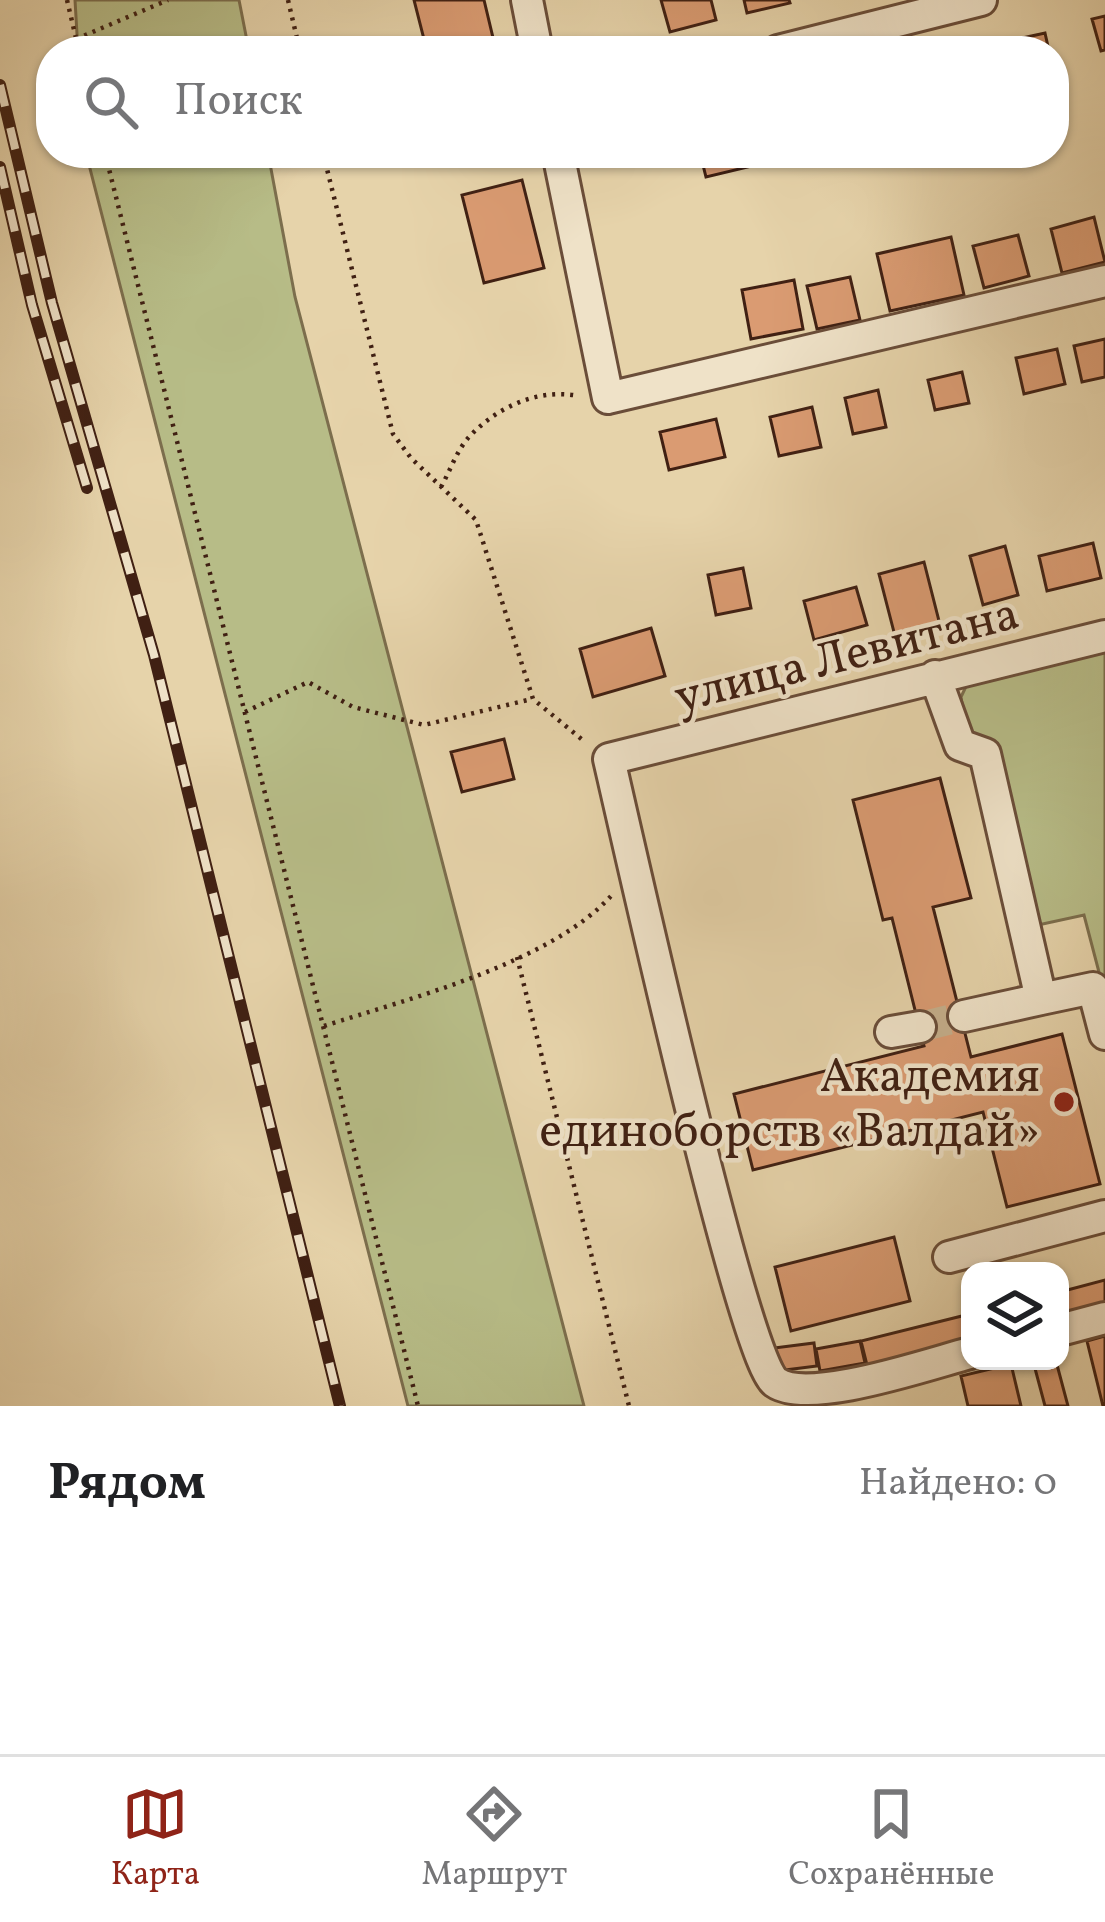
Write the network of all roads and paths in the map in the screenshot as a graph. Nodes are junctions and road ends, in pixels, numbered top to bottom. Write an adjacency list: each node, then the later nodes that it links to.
1 (67, 0): 6 (path)
2 (168, 0): 7 (path)
3 (288, 0): 8 (path)
4 (527, 0): 9 (street)
5 (981, 0): 10 (street)
6 (75, 36)
7 (83, 36)
8 (296, 36)
9 (534, 36)
10 (838, 36)
11 (109, 168): 20 (path)
12 (327, 168): 16 (path)
13 (561, 168): 15 (street)
14 (1105, 281): 15 (street)
15 (608, 398): 16 (path)
16 (442, 487): 19 (path)
17 (1105, 636): 18 (street, улица Левитана)
18 (935, 676): 21 (street, улица Левитана); 24 (street)
19 (533, 699): 20 (path); 21 (path)
20 (244, 712): 26 (path)
21 (609, 759): 22 (street)
22 (639, 886): 23 (path); 32 (street)
23 (517, 957): 26 (path); 34 (path)
24 (1041, 999): 25 (street); 27 (street)
25 (964, 1016)
26 (323, 1026): 33 (path)
27 (1105, 1034)
28 (1105, 1216): 29 (street)
29 (950, 1257)
30 (1105, 1318): 31 (street)
31 (1069, 1328)
32 (961, 1355)
33 (418, 1406)
34 (628, 1406)

